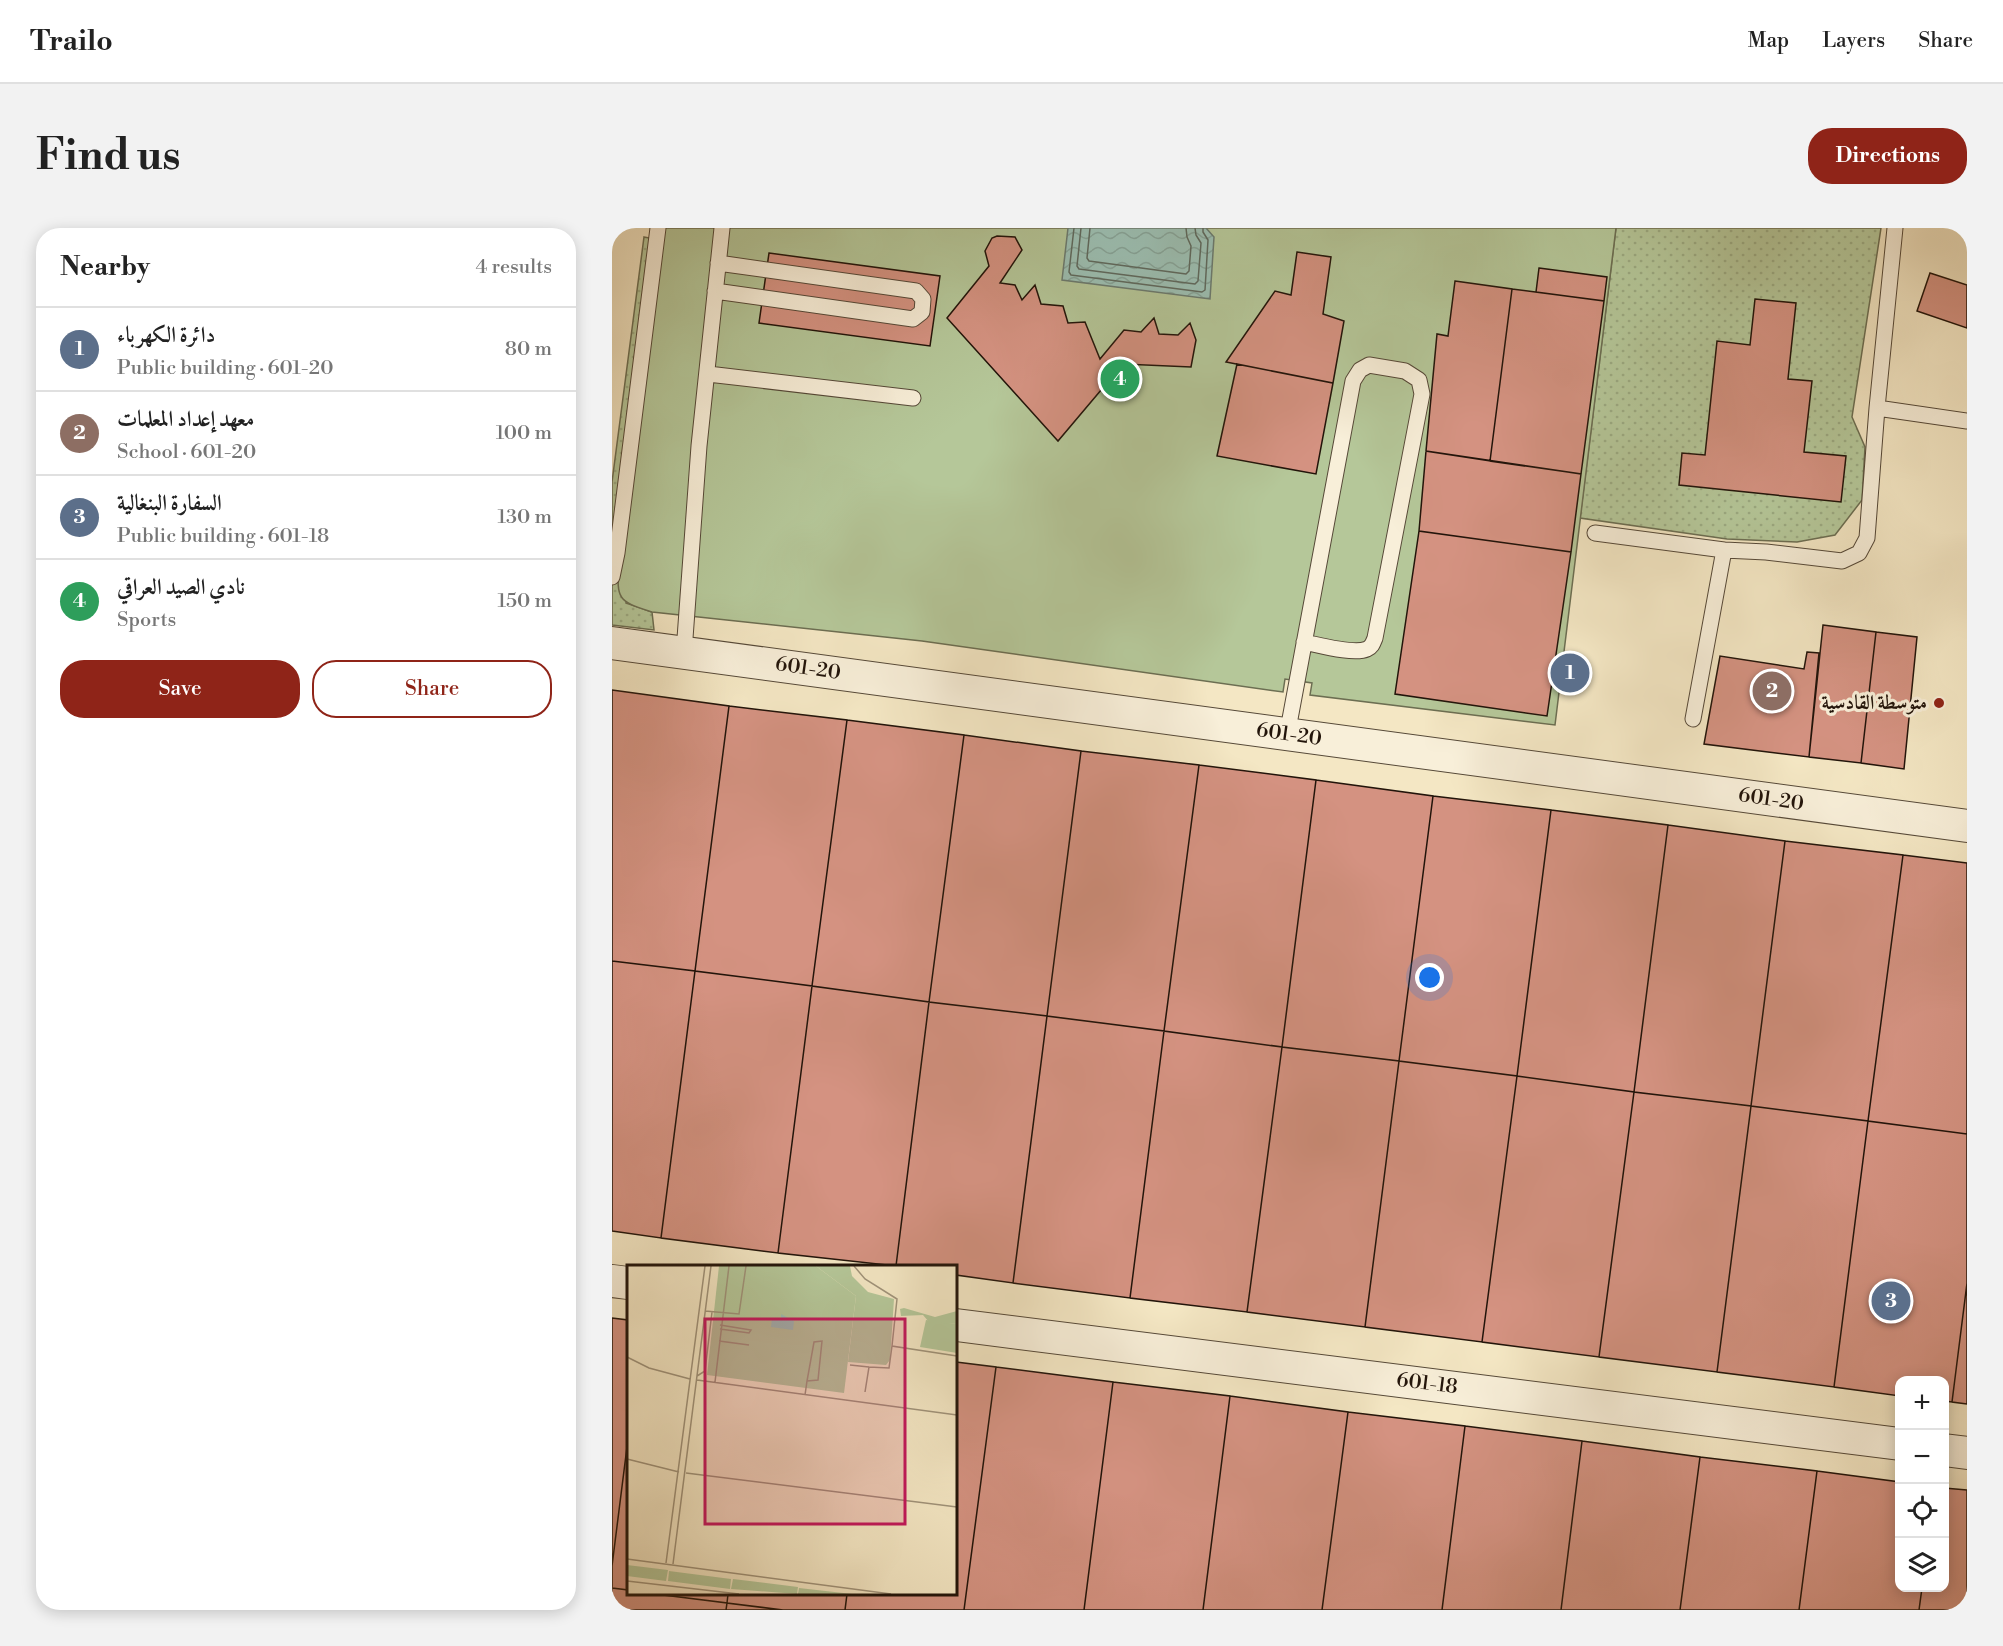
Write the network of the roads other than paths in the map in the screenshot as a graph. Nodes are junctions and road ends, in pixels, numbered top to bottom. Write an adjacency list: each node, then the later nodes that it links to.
1 (658, 228): 12 (lane)
2 (722, 228): 4 (lane)
3 (1895, 228): 8 (lane)
4 (718, 263): 5 (lane); 5 (lane)
5 (715, 291): 6 (lane)
6 (708, 374): 7 (lane); 15 (lane)
7 (913, 398)
8 (1877, 408): 9 (lane); 11 (lane)
9 (1967, 421)
10 (1595, 533): 11 (lane)
11 (1724, 550): 16 (lane)
12 (612, 577)
13 (612, 642): 15 (street, 601-20)
14 (1304, 642): 14 (lane); 17 (lane)
15 (684, 652): 17 (street, 601-20)
16 (1693, 719)
17 (1287, 735): 18 (street, 601-20)
18 (1967, 826)
19 (612, 1281): 20 (street)
20 (627, 1283)
21 (957, 1324): 22 (street, 601-18)
22 (1895, 1443)
23 (1949, 1451): 24 (street)
24 (1967, 1453)

